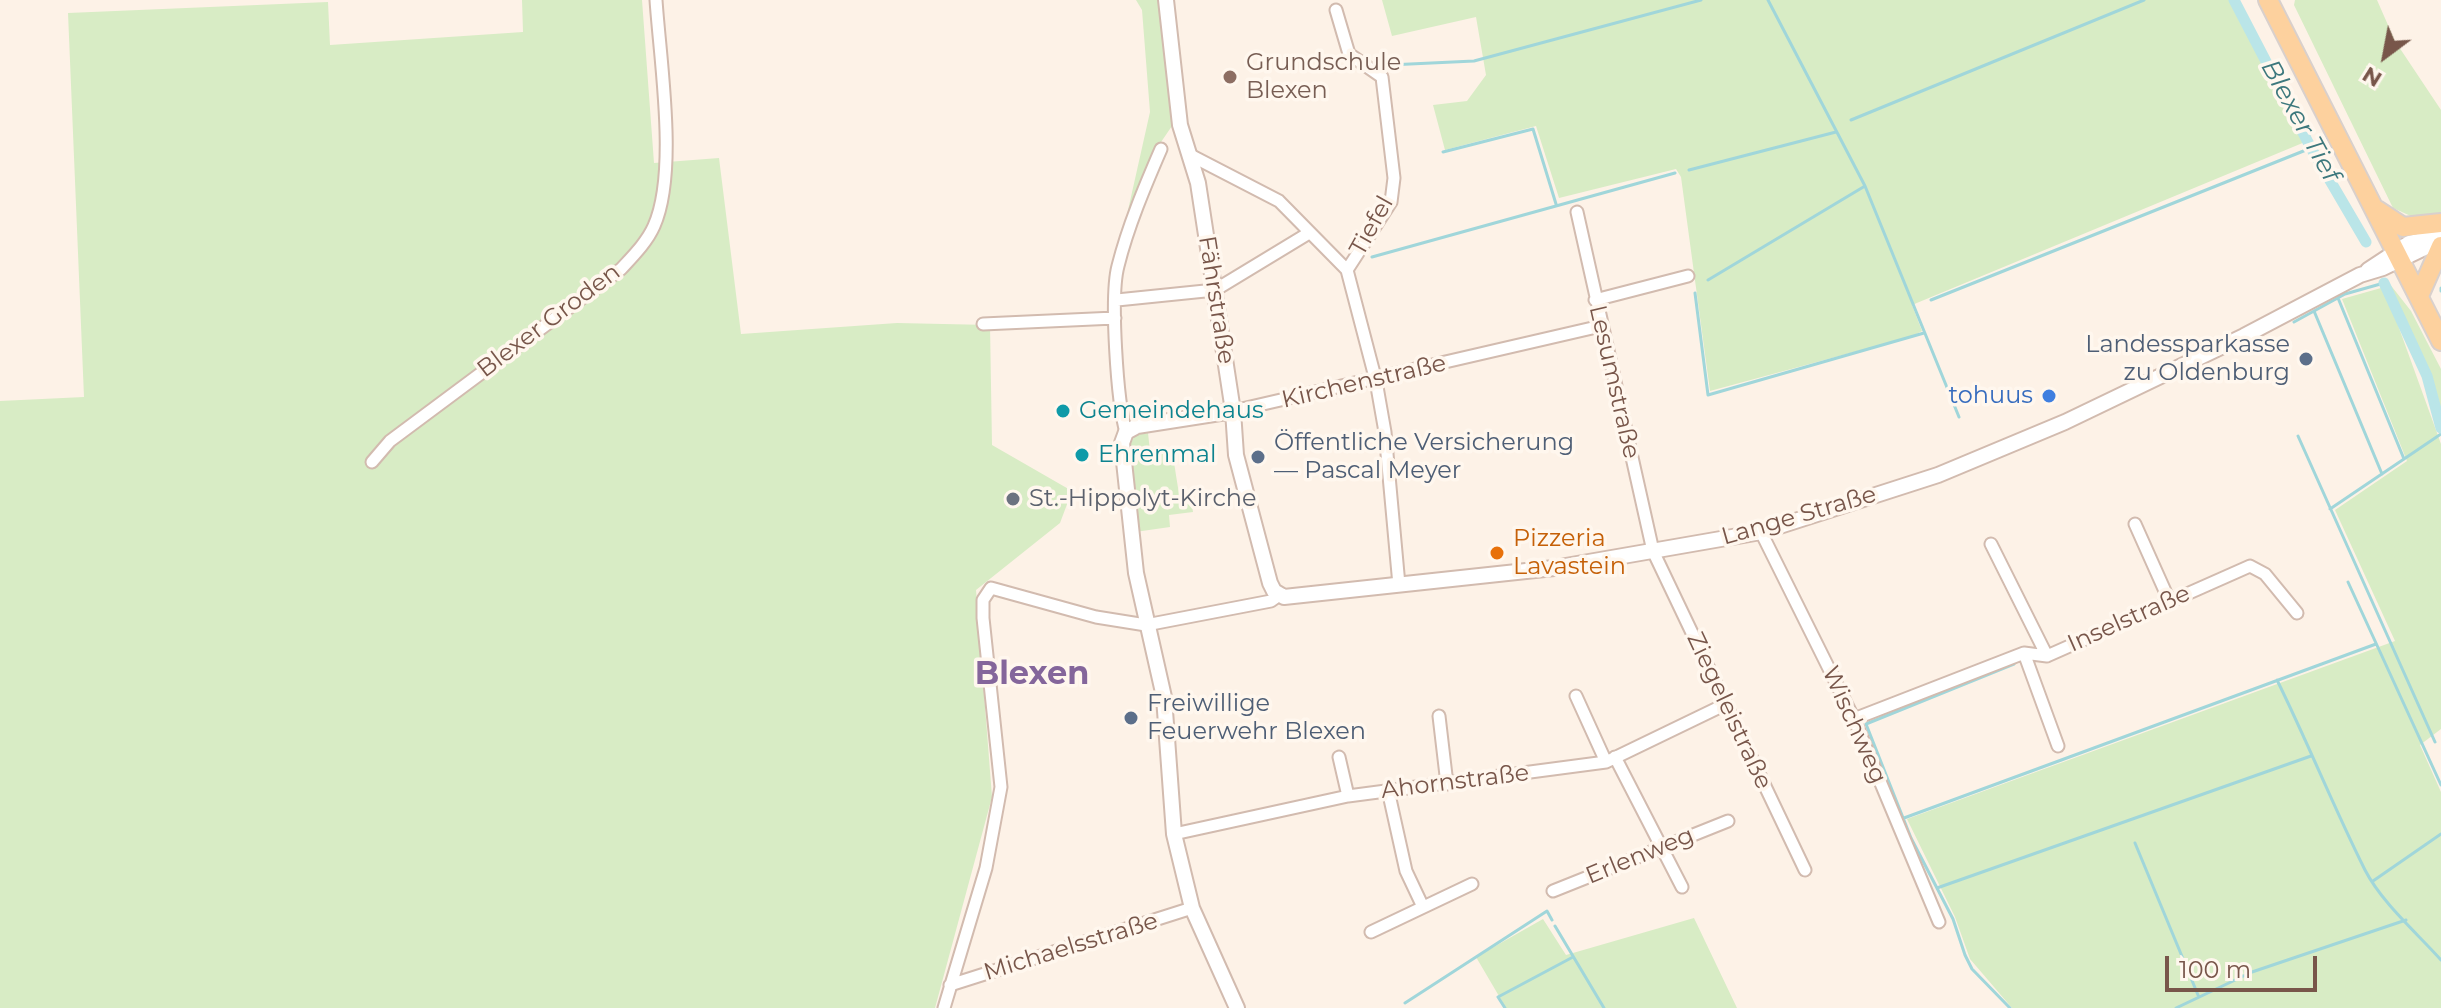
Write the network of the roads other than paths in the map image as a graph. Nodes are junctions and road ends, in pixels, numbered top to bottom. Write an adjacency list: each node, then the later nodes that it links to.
1 (656, 0): 28 (street, Blexer Groden)
2 (1166, 0): 8 (street, Fährstraße)
3 (2268, 0): 6 (main road)
4 (2284, 0): 6 (main road)
5 (1336, 10): 15 (street, Tiefel)
6 (2278, 20): 9 (main road)
7 (1161, 149): 19 (street)
8 (1190, 155): 12 (street); 17 (street, Fährstraße)
9 (2375, 208): 11 (main road); 14 (main road)
10 (1577, 212): 20 (street, Lesumstraße)
11 (2441, 223)
12 (1309, 233): 15 (street); 17 (street)
13 (2441, 241): 14 (street, Lange Straße); 18 (main road)
14 (2397, 255): 18 (main road); 30 (street, Lange Straße)
15 (1347, 270): 25 (street)
16 (1688, 276): 20 (street)
17 (1215, 290): 19 (street); 26 (street, Fährstraße)
18 (2419, 296): 24 (main road)
19 (1117, 300): 21 (street)
20 (1595, 300): 23 (street, Lesumstraße)
21 (1115, 318): 22 (street); 27 (street)
22 (983, 324)
23 (1601, 326): 25 (street, Kirchenstraße); 32 (street, Lesumstraße)
24 (2441, 341)
25 (1376, 381): 26 (street, Kirchenstraße); 33 (street)
26 (1233, 411): 27 (street, Kirchenstraße); 34 (street, Fährstraße)
27 (1126, 432): 37 (street)
28 (372, 462)
29 (2135, 524): 35 (street)
30 (1761, 532): 32 (street, Lange Straße); 43 (street, Wischweg)
31 (1991, 544): 39 (street)
32 (1653, 551): 33 (street, Lange Straße); 41 (street, Ziegeleistraße)
33 (1399, 585): 34 (street, Lange Straße)
34 (1278, 596): 37 (street, Lange Straße)
35 (2169, 600): 36 (street, Inselstraße); 39 (street, Inselstraße)
36 (2297, 613)
37 (1146, 625): 51 (street); 61 (street, Lange Straße)
38 (2024, 653): 39 (street, Inselstraße); 43 (street, Inselstraße); 44 (street)
39 (2047, 656)
40 (1576, 696): 46 (street)
41 (1726, 704): 46 (street, Ahornstraße); 53 (street, Ziegeleistraße)
42 (1439, 716): 47 (street)
43 (1854, 719): 59 (street, Wischweg)
44 (2058, 746)
45 (1339, 757): 49 (street)
46 (1611, 759): 47 (street, Ahornstraße); 52 (street)
47 (1447, 784): 48 (street, Ahornstraße)
48 (1388, 790): 49 (street, Ahornstraße); 57 (street)
49 (1348, 796): 51 (street, Ahornstraße)
50 (1728, 821): 52 (street, Erlenweg)
51 (1174, 834): 58 (street)
52 (1664, 847): 55 (street); 56 (street, Erlenweg)
53 (1805, 870)
54 (1472, 884): 57 (street)
55 (1682, 887)
56 (1553, 891)
57 (1423, 907): 60 (street)
58 (1192, 908): 61 (street, Michaelsstraße); 63 (street)
59 (1939, 922)
60 (1371, 932)
61 (950, 985): 62 (street)
62 (944, 1008)
63 (1237, 1008)

